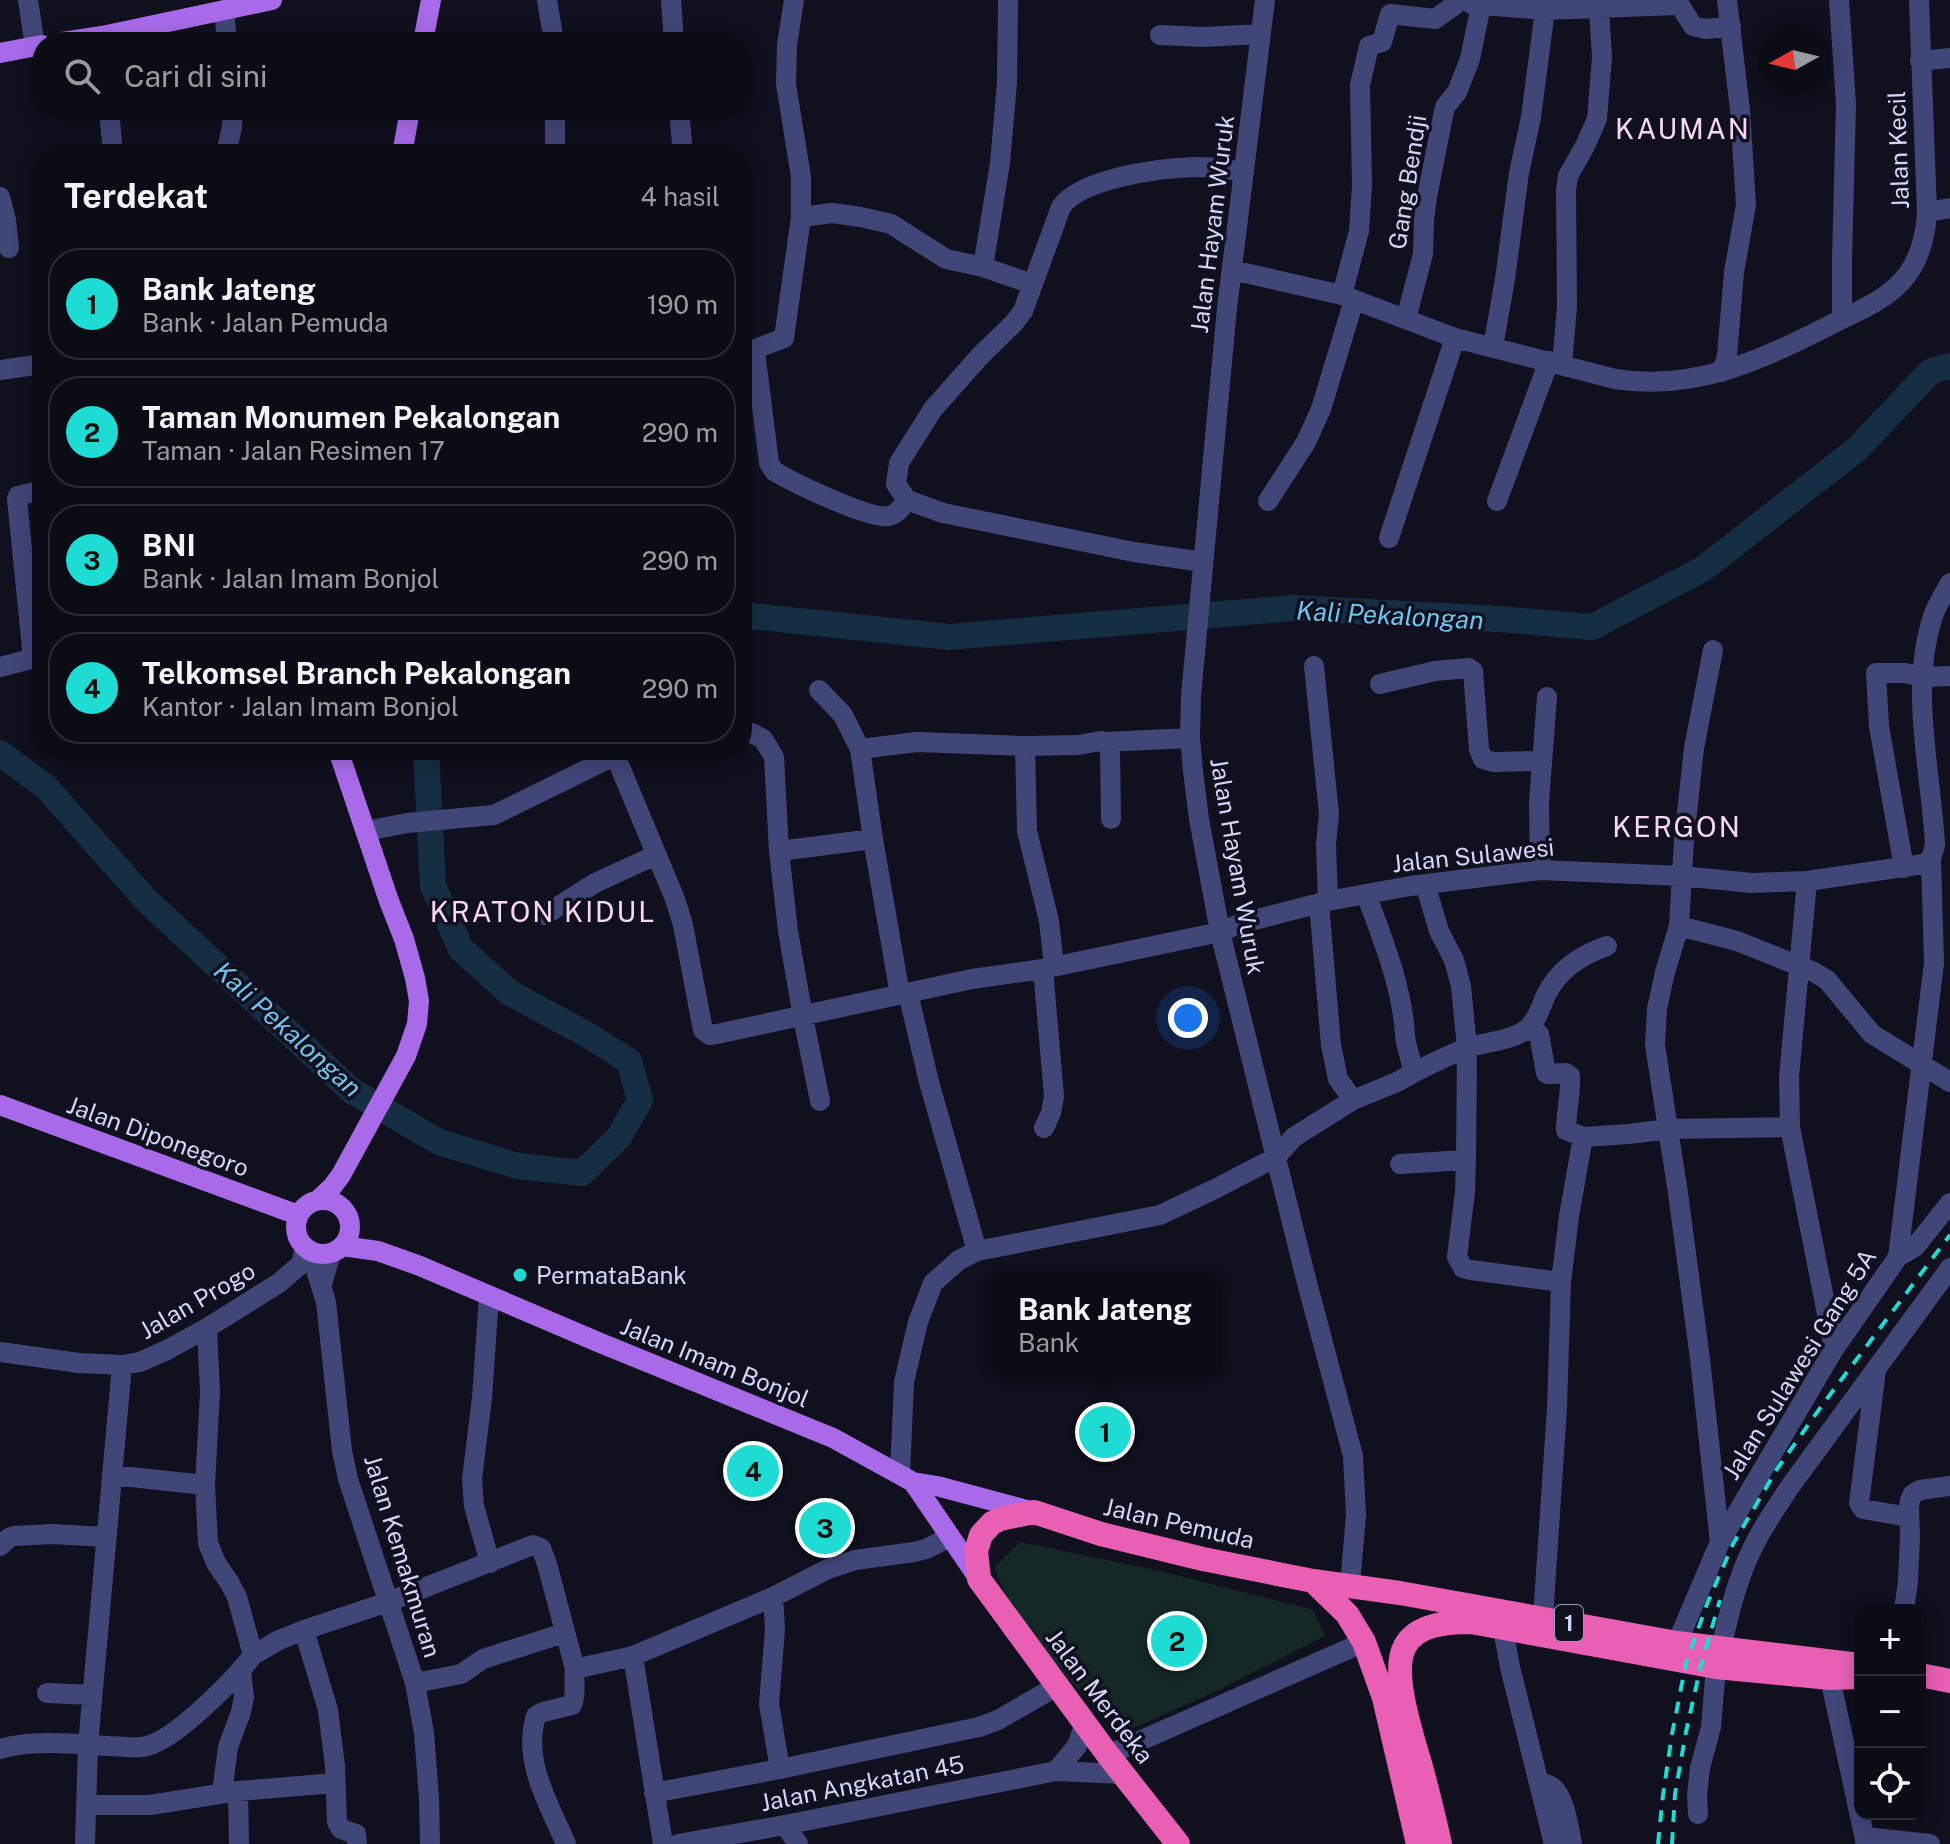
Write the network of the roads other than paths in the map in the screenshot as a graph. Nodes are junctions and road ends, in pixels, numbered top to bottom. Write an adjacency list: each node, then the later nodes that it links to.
1 (28, 0): 18 (street)
2 (272, 0): 15 (main road)
3 (431, 0): 21 (main road)
4 (547, 0): 22 (street)
5 (671, 0): 23 (street)
6 (794, 0): 44 (street)
7 (1008, 0): 46 (street)
8 (1265, 0): 24 (street, Jalan Hayam Wuruk)
9 (1727, 0): 17 (street)
10 (1839, 0): 51 (street)
11 (1919, 0): 29 (street, Jalan Kecil)
12 (1452, 2): 13 (street); 49 (street)
13 (1481, 5): 16 (street); 50 (street, Gang Bendji)
14 (1599, 9): 16 (street); 17 (street); 55 (street)
15 (224, 10): 19 (main road); 20 (street)
16 (1545, 10): 53 (street)
17 (1731, 26): 58 (street)
18 (35, 32)
19 (131, 32)
20 (226, 32)
21 (425, 32)
22 (552, 32)
23 (673, 32)
24 (1260, 34): 25 (street); 40 (street, Jalan Hayam Wuruk)
25 (1160, 35)
26 (32, 47): 27 (main road)
27 (0, 53)
28 (1950, 58): 29 (street)
29 (1920, 61): 43 (street, Jalan Kecil)
30 (110, 120): 35 (street)
31 (232, 120): 36 (street)
32 (408, 120): 37 (main road)
33 (555, 120): 38 (street)
34 (680, 120): 39 (street)
35 (112, 144)
36 (228, 144)
37 (404, 144)
38 (555, 144)
39 (682, 144)
40 (1244, 172): 47 (street, Jalan Hayam Wuruk); 48 (street)
41 (0, 197): 45 (street)
42 (1950, 208): 43 (street)
43 (1927, 212): 51 (street, Jalan Kecil)
44 (801, 217): 46 (street); 54 (street)
45 (9, 248)
46 (983, 267): 48 (street)
47 (1232, 270): 49 (street, Jalan Kecil); 65 (street, Jalan Hayam Wuruk)
48 (1032, 284): 61 (street)
49 (1348, 298): 50 (street, Jalan Kecil); 62 (street)
50 (1406, 319): 52 (street, Jalan Kecil)
51 (1842, 319): 58 (street, Jalan Kecil)
52 (1455, 338): 53 (street, Jalan Kecil); 64 (street)
53 (1493, 347): 55 (street, Jalan Kecil)
54 (752, 351)
55 (1556, 363): 58 (street, Jalan Kecil); 63 (street)
56 (32, 365): 57 (street)
57 (0, 370)
58 (1722, 372)
59 (752, 374): 61 (street)
60 (32, 492): 67 (street)
61 (907, 500): 65 (street)
62 (1268, 501)
63 (1497, 501)
64 (1389, 538)
65 (1202, 565): 78 (street, Jalan Hayam Wuruk)
66 (1950, 583): 73 (street)
67 (32, 612)
68 (1713, 650): 94 (street)
69 (32, 659): 71 (street)
70 (1314, 666): 98 (street)
71 (0, 667)
72 (1950, 676): 73 (street)
73 (1923, 677): 91 (street); 92 (street)
74 (1380, 684): 85 (street)
75 (819, 690): 81 (street)
76 (1547, 697): 85 (street)
77 (752, 733): 89 (street)
78 (1190, 738): 79 (street); 101 (street, Jalan Hayam Wuruk)
79 (1105, 742): 80 (street); 86 (street)
80 (1025, 746): 81 (street); 105 (street)
81 (860, 749): 88 (street)
82 (341, 760): 87 (main road)
83 (607, 760): 87 (street)
84 (623, 760): 90 (street)
85 (1542, 761): 93 (street)
86 (1111, 819)
87 (366, 831): 123 (main road)
88 (873, 839): 89 (street); 106 (street)
89 (779, 851): 107 (street)
90 (656, 855): 99 (street); 107 (street, Jalan Sulawesi)
91 (1931, 859): 92 (street, Jalan Sulawesi); 103 (street, Jalan Sulawesi Gang 5A)
92 (1904, 868): 95 (street, Jalan Sulawesi)
93 (1540, 870): 94 (street, Jalan Sulawesi); 96 (street, Jalan Sulawesi)
94 (1682, 876): 95 (street, Jalan Sulawesi); 100 (street)
95 (1807, 881): 104 (street)
96 (1425, 884): 97 (street, Jalan Sulawesi); 109 (street)
97 (1366, 894): 98 (street, Jalan Sulawesi); 111 (street)
98 (1324, 902): 101 (street, Jalan Sulawesi); 113 (street)
99 (545, 915)
100 (1679, 926): 104 (street); 118 (street)
101 (1220, 932): 105 (street, Jalan Sulawesi); 120 (street, Jalan Hayam Wuruk)
102 (1607, 946): 108 (street)
103 (1942, 964): 110 (street, Jalan Sulawesi Gang 5A)
104 (1798, 966): 110 (street); 116 (street)
105 (1049, 968): 106 (street, Jalan Sulawesi); 117 (street)
106 (904, 994): 107 (street, Jalan Sulawesi); 130 (street)
107 (803, 1017): 114 (street)
108 (1527, 1029): 109 (street); 119 (street)
109 (1467, 1048): 111 (street); 121 (street)
110 (1922, 1064): 112 (street); 131 (street, Jalan Sulawesi Gang 5A)
111 (1413, 1073): 113 (street)
112 (1950, 1082)
113 (1353, 1100): 120 (street)
114 (820, 1101)
115 (0, 1105): 126 (main road, Jalan Diponegoro)
116 (1790, 1127): 118 (street); 136 (street)
117 (1044, 1128)
118 (1668, 1129): 119 (street); 148 (street)
119 (1583, 1137): 133 (street)
120 (1276, 1157): 130 (street); 153 (street, Jalan Hayam Wuruk)
121 (1466, 1160): 122 (street); 133 (street)
122 (1400, 1164)
123 (341, 1175): 124 (main road); 127 (main road)
124 (317, 1201): 126 (main road); 127 (main road)
125 (1950, 1203): 131 (street)
126 (298, 1215): 128 (main road)
127 (346, 1215): 128 (main road); 129 (main road)
128 (322, 1250): 129 (main road, Jalan Imam Bonjol); 135 (street, Jalan Progo); 155 (street, Jalan Kemakmuran)
129 (378, 1251): 134 (main road, Jalan Imam Bonjol)
130 (977, 1251): 141 (street)
131 (1898, 1257): 136 (street, Jalan Sulawesi Gang 5A)
132 (1950, 1268): 139 (street)
133 (1561, 1282): 157 (street)
134 (489, 1296): 141 (main road, Jalan Imam Bonjol); 150 (street)
135 (207, 1328): 138 (street, Jalan Progo); 142 (street)
136 (1834, 1349): 148 (street, Jalan Sulawesi Gang 5A)
137 (0, 1352): 138 (street, Jalan Progo)
138 (122, 1365): 140 (street)
139 (1876, 1370): 145 (street); 164 (street)
140 (112, 1475): 142 (street); 146 (street)
141 (906, 1478): 144 (main road, Jalan Imam Bonjol); 147 (main road)
142 (205, 1485): 165 (street)
143 (1950, 1486): 145 (street)
144 (1034, 1512): 151 (highway); 152 (highway, Jalan Pemuda / 1)
145 (1909, 1517): 156 (street)
146 (106, 1537): 149 (street); 175 (street)
147 (950, 1537): 151 (main road); 154 (street)
148 (1720, 1542): 162 (street, Jalan Sulawesi Gang 5A)
149 (0, 1546)
150 (490, 1563): 155 (street); 160 (street)
151 (979, 1579): 173 (highway, Jalan Merdeka)
152 (1313, 1581): 153 (highway, 1); 161 (highway, 1)
153 (1350, 1585): 157 (highway, 1)
154 (773, 1597): 163 (street); 181 (street)
155 (388, 1602): 159 (street); 172 (street, Jalan Kemakmuran)
156 (1904, 1604)
157 (1543, 1618): 162 (highway, 1)
158 (1503, 1629): 164 (highway, 1); 177 (highway, 1); 184 (street)
159 (304, 1630): 165 (street); 183 (street)
160 (564, 1633): 167 (street); 172 (street)
161 (1364, 1642): 177 (highway, 1); 180 (street)
162 (1677, 1643): 164 (highway, 1)
163 (633, 1656): 167 (street); 186 (street)
164 (1718, 1658): 168 (highway, 1); 188 (street)
165 (247, 1662): 178 (street); 185 (street)
166 (1854, 1666): 168 (highway, 1)
167 (575, 1669): 195 (street)
168 (1828, 1669): 169 (highway, 1); 190 (street)
169 (1856, 1676)
170 (1926, 1677): 171 (highway)
171 (1950, 1681)
172 (415, 1683): 194 (street, Jalan Kemakmuran)
173 (1057, 1686): 176 (highway, Jalan Merdeka); 181 (street)
174 (47, 1693): 175 (street)
175 (92, 1695): 178 (street)
176 (1085, 1723): 180 (highway, Jalan Merdeka); 182 (street)
177 (1404, 1741): 200 (highway, 1); 201 (highway, 1)
178 (88, 1745): 179 (street); 187 (street)
179 (0, 1749)
180 (1116, 1765): 182 (street, Jalan Angkatan 45); 199 (highway, Jalan Merdeka)
181 (780, 1769): 186 (street)
182 (1056, 1771): 189 (street, Jalan Angkatan 45)
183 (335, 1783): 185 (street); 193 (street)
184 (1539, 1783): 202 (street); 203 (street)
185 (230, 1792): 187 (street); 192 (street)
186 (654, 1793): 196 (street)
187 (86, 1805): 191 (street)
188 (1698, 1814)
189 (785, 1825): 197 (street, Jalan Angkatan 45); 198 (street)
190 (1865, 1840): 204 (street)
191 (85, 1844)
192 (239, 1844)
193 (357, 1844)
194 (430, 1844)
195 (566, 1844)
196 (663, 1844)
197 (678, 1844)
198 (798, 1844)
199 (1178, 1844)
200 (1418, 1844)
201 (1440, 1844)
202 (1554, 1844)
203 (1572, 1844)
204 (1930, 1844)

